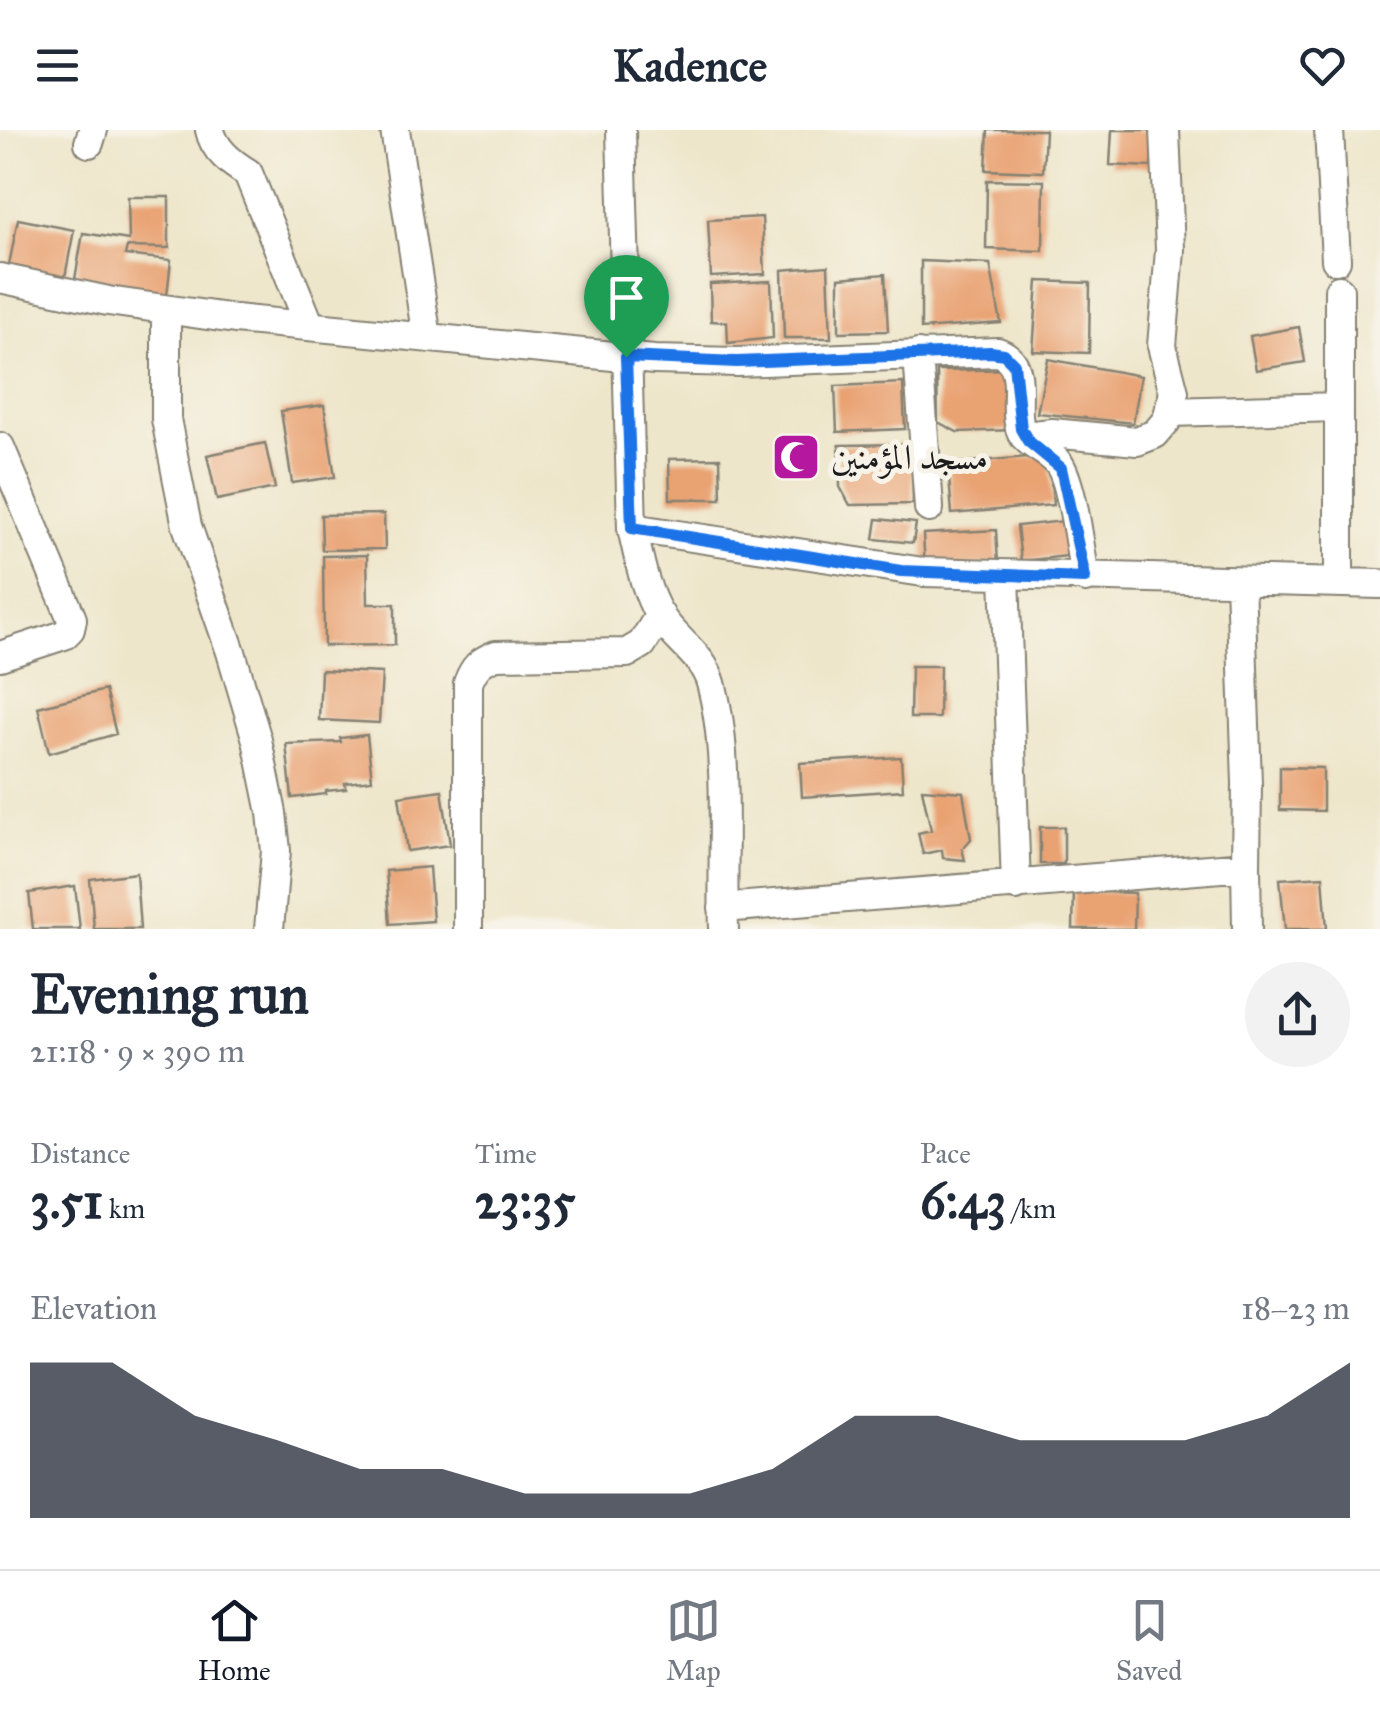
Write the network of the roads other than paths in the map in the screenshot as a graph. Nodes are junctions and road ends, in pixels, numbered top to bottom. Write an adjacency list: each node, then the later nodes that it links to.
1 (210, 130): 10 (street)
2 (395, 130): 11 (street)
3 (620, 130): 13 (street)
4 (1165, 130): 15 (street)
5 (1329, 130): 6 (street)
6 (1336, 260)
7 (0, 278): 9 (street)
8 (1339, 290): 14 (street)
9 (166, 310): 10 (street); 30 (street)
10 (310, 326): 11 (street)
11 (427, 338): 13 (street)
12 (918, 354): 13 (street); 16 (street); 18 (street)
13 (626, 357): 19 (street)
14 (1339, 407): 15 (street); 23 (street)
15 (1170, 412): 16 (street)
16 (1024, 436): 21 (street)
17 (0, 446): 26 (street)
18 (929, 508)
19 (632, 528): 20 (street); 25 (street)
20 (1005, 575): 21 (street); 28 (street)
21 (1085, 578): 22 (street)
22 (1240, 581): 23 (street); 27 (street)
23 (1339, 583): 24 (street)
24 (1380, 584)
25 (660, 616): 29 (street); 31 (street)
26 (0, 656)
27 (1246, 866): 28 (street); 32 (street)
28 (1016, 886): 29 (street)
29 (723, 919)
30 (270, 929)
31 (468, 929)
32 (1247, 929)

